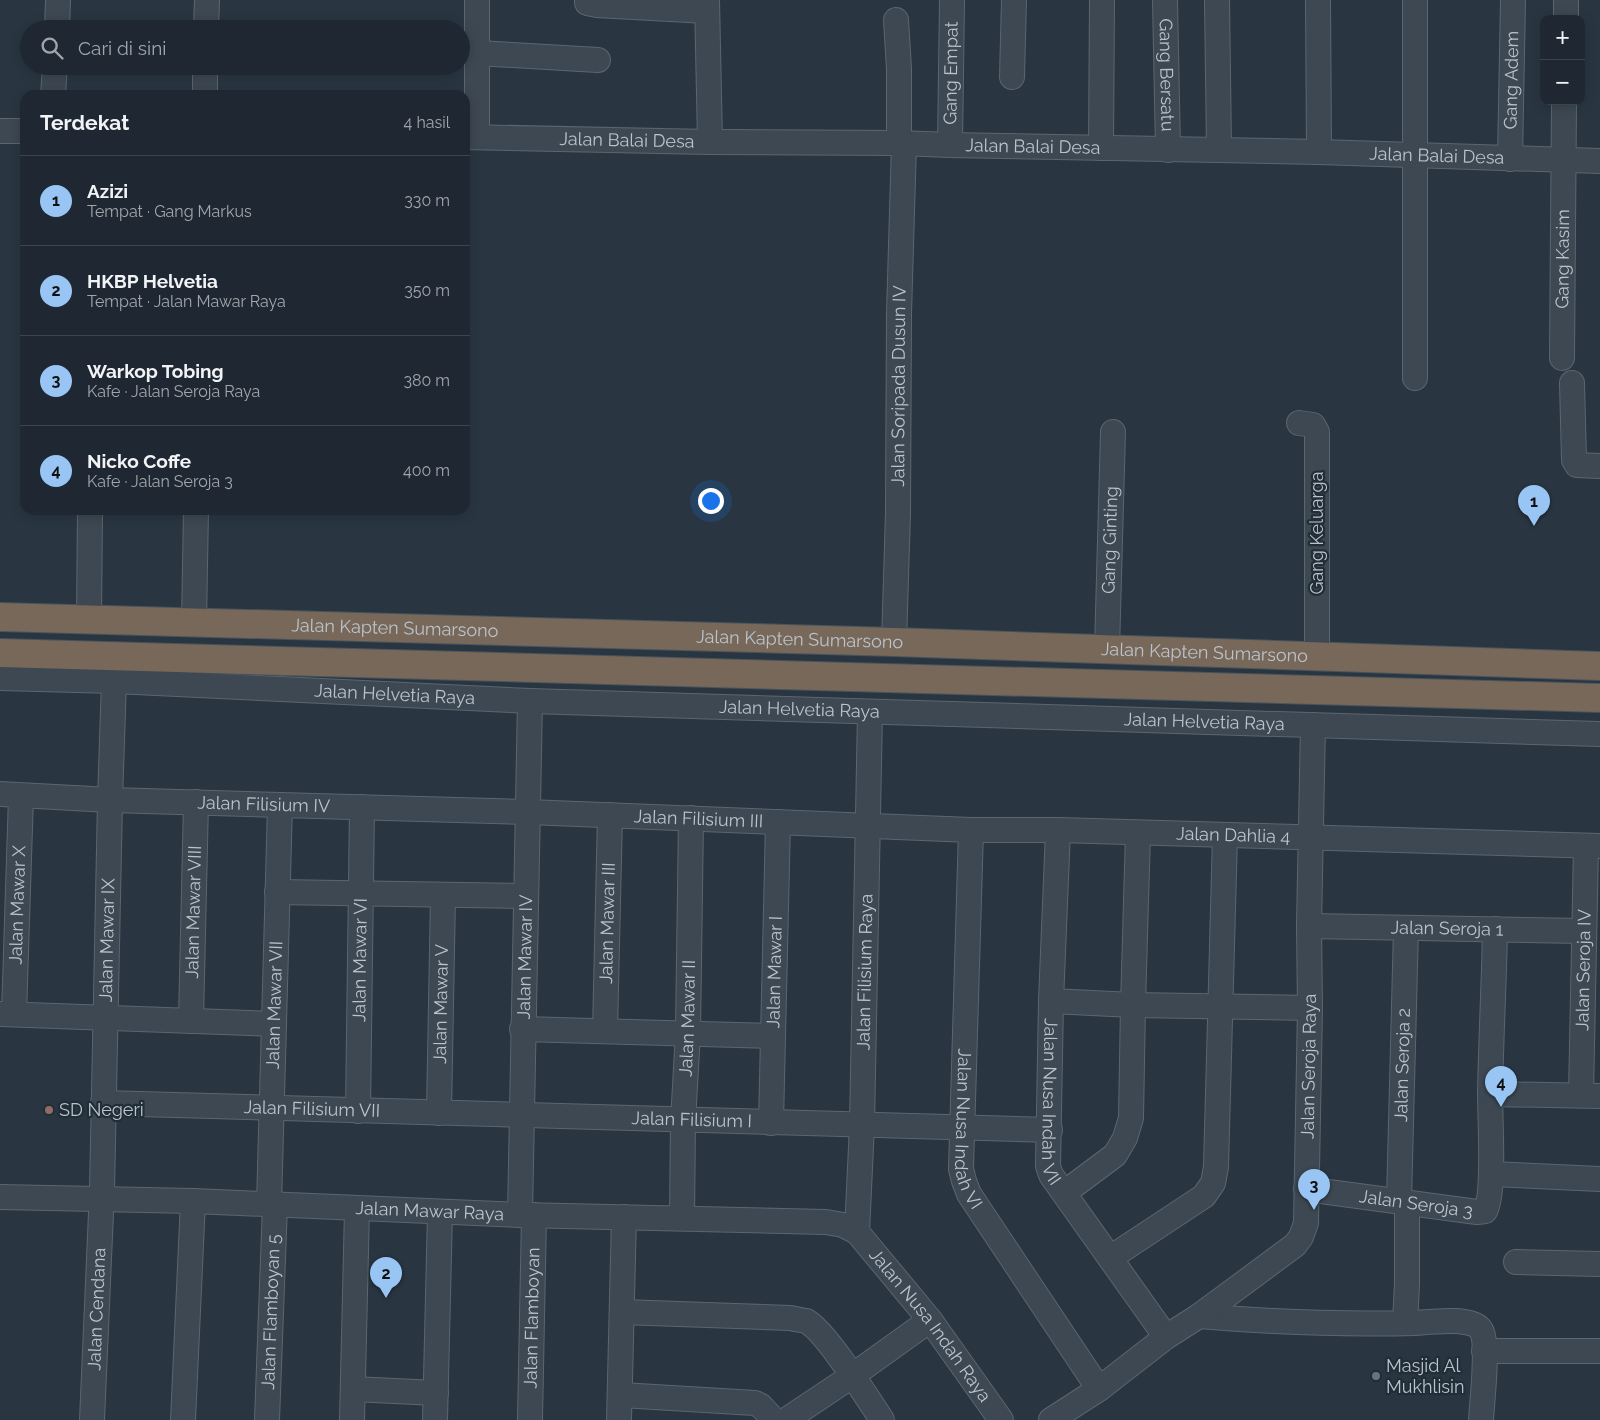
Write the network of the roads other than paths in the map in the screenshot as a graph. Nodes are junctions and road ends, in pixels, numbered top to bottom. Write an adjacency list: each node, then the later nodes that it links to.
1 (58, 0): 16 (street)
2 (207, 0): 17 (street)
3 (477, 0): 19 (street)
4 (587, 0): 14 (street)
5 (952, 0): 32 (street, Gang Empat)
6 (1014, 0): 23 (street)
7 (1102, 0): 33 (street)
8 (1165, 0): 34 (street, Gang Bersatu)
9 (1217, 0): 35 (street)
10 (1318, 0): 36 (street)
11 (1415, 0): 37 (street)
12 (1512, 0): 38 (street, Gang Adem)
13 (1566, 0): 15 (street)
14 (707, 6): 30 (street)
15 (1566, 15)
16 (57, 20)
17 (206, 20)
18 (896, 20): 31 (street, Jalan Soripada Dusun IV)
19 (478, 53): 20 (street); 29 (street)
20 (598, 60)
21 (54, 75): 24 (street)
22 (205, 75): 25 (street)
23 (1012, 77)
24 (53, 90)
25 (205, 90)
26 (1564, 105): 39 (street, Gang Kasim)
27 (0, 131): 28 (street)
28 (20, 131)
29 (471, 137): 30 (street, Jalan Balai Desa)
30 (710, 142): 31 (street, Jalan Balai Desa)
31 (902, 143): 32 (street, Jalan Balai Desa); 52 (street, Jalan Soripada Dusun IV)
32 (950, 145): 33 (street, Jalan Balai Desa)
33 (1101, 148): 34 (street, Jalan Balai Desa)
34 (1168, 150): 35 (street, Jalan Balai Desa)
35 (1219, 150): 36 (street, Jalan Balai Desa)
36 (1319, 152): 37 (street, Jalan Balai Desa)
37 (1416, 155): 38 (street, Jalan Balai Desa); 42 (street)
38 (1510, 159): 39 (street, Jalan Balai Desa)
39 (1564, 161): 40 (street, Jalan Balai Desa); 41 (street, Gang Kasim)
40 (1600, 161)
41 (1562, 358)
42 (1415, 378)
43 (1572, 383): 46 (street)
44 (1299, 423): 56 (street, Gang Keluarga)
45 (1113, 432): 54 (street, Gang Ginting)
46 (1600, 466)
47 (90, 515): 50 (street)
48 (196, 515): 51 (street)
49 (0, 617): 50 (highway, Jalan Kapten Sumarsono)
50 (89, 619): 51 (highway, Jalan Kapten Sumarsono)
51 (194, 622): 53 (highway, Jalan Kapten Sumarsono)
52 (894, 635): 53 (highway, Jalan Kapten Sumarsono); 54 (highway, Jalan Kapten Sumarsono)
53 (715, 637): 58 (highway)
54 (1107, 649): 56 (highway, Jalan Kapten Sumarsono)
55 (0, 653): 58 (highway, Jalan Kapten Sumarsono)
56 (1316, 657): 57 (highway, Jalan Kapten Sumarsono)
57 (1600, 666)
58 (714, 674): 61 (highway, Jalan Kapten Sumarsono)
59 (0, 678): 60 (street, Jalan Helvetia Raya)
60 (114, 681): 62 (street, Jalan Helvetia Raya); 67 (street, Jalan Mawar IX)
61 (1600, 698)
62 (530, 700): 63 (street, Jalan Helvetia Raya); 71 (street, Jalan Mawar IV)
63 (870, 712): 64 (street, Jalan Helvetia Raya); 75 (street, Jalan Filisium Raya)
64 (1313, 725): 65 (street, Jalan Helvetia Raya); 80 (street, Jalan Seroja Raya)
65 (1600, 734)
66 (10, 795): 67 (street, Jalan Filisium IV); 94 (street, Jalan Mawar X)
67 (110, 800): 68 (street, Jalan Filisium IV); 95 (street, Jalan Mawar IX)
68 (196, 802): 69 (street, Jalan Filisium IV); 96 (street, Jalan Mawar VIII)
69 (280, 805): 70 (street, Jalan Filisium IV); 82 (street, Jalan Mawar VII)
70 (362, 807): 71 (street, Jalan Filisium IV); 83 (street, Jalan Mawar VI)
71 (528, 812): 72 (street, Jalan Filisium III); 85 (street, Jalan Mawar IV)
72 (610, 815): 73 (street, Jalan Filisium III); 99 (street, Jalan Mawar III)
73 (691, 818): 74 (street, Jalan Filisium III); 100 (street, Jalan Mawar II)
74 (778, 822): 75 (street, Jalan Filisium III); 101 (street, Jalan Mawar I)
75 (867, 824): 76 (street, Jalan Dahlia 4); 111 (street, Jalan Filisium Raya)
76 (971, 830): 77 (street, Jalan Dahlia 4); 112 (street, Jalan Nusa Indah VI)
77 (1058, 830): 78 (street, Jalan Dahlia 4); 90 (street, Jalan Nusa Indah VII)
78 (1138, 833): 79 (street, Jalan Dahlia 4); 91 (street)
79 (1225, 835): 80 (street, Jalan Dahlia 4); 92 (street)
80 (1312, 838): 81 (street, Jalan Dahlia 4); 86 (street, Jalan Seroja Raya)
81 (1593, 846): 89 (street, Jalan Seroja IV)
82 (277, 892): 83 (street); 97 (street, Jalan Mawar VII)
83 (361, 893): 84 (street); 106 (street, Jalan Mawar VI)
84 (443, 895): 85 (street); 107 (street, Jalan Mawar V)
85 (526, 896): 98 (street, Jalan Mawar IV)
86 (1309, 926): 87 (street, Jalan Seroja 1); 93 (street, Jalan Seroja Raya)
87 (1406, 928): 88 (street, Jalan Seroja 1); 121 (street, Jalan Seroja 2)
88 (1495, 929): 89 (street, Jalan Seroja 1); 102 (street, Jalan Seroja 3)
89 (1584, 931): 103 (street, Jalan Seroja IV)
90 (1051, 1001): 91 (street); 113 (street, Jalan Nusa Indah VII)
91 (1133, 1005): 92 (street); 117 (street)
92 (1221, 1007): 93 (street); 129 (street)
93 (1310, 1008): 116 (street, Jalan Seroja Raya)
94 (7, 1014): 95 (street)
95 (105, 1018): 96 (street); 104 (street, Jalan Mawar IX)
96 (191, 1021): 97 (street)
97 (274, 1024): 105 (street, Jalan Mawar VII)
98 (522, 1029): 99 (street); 108 (street, Jalan Mawar IV)
99 (605, 1031): 100 (street)
100 (688, 1033): 101 (street); 109 (street, Jalan Mawar II)
101 (772, 1036): 110 (street, Jalan Mawar I)
102 (1490, 1094): 103 (street); 114 (street, Jalan Seroja 3)
103 (1591, 1096)
104 (103, 1104): 105 (street, Jalan Filisium VII); 119 (street, Jalan Mawar IX)
105 (272, 1109): 106 (street, Jalan Filisium VII); 122 (street, Jalan Mawar VII)
106 (358, 1111): 107 (street, Jalan Filisium VII)
107 (439, 1113): 108 (street, Jalan Filisium VII)
108 (520, 1115): 109 (street, Jalan Filisium I); 125 (street, Jalan Mawar IV)
109 (684, 1121): 110 (street, Jalan Filisium I); 127 (street, Jalan Mawar II)
110 (771, 1123): 111 (street, Jalan Filisium I)
111 (862, 1125): 112 (street, Jalan Filisium I); 128 (street, Jalan Filisium Raya)
112 (963, 1127): 113 (street, Jalan Filisium I); 140 (street, Jalan Nusa Indah VI)
113 (1050, 1130): 117 (street, Jalan Nusa Indah VII)
114 (1491, 1174): 115 (street); 121 (street, Jalan Seroja 3)
115 (1600, 1178)
116 (1306, 1189): 121 (street, Jalan Seroja 3); 133 (street, Jalan Seroja Raya)
117 (1064, 1193): 129 (street, Jalan Nusa Indah VII)
118 (0, 1197): 119 (street, Jalan Mawar Raya)
119 (101, 1199): 120 (street, Jalan Mawar Raya); 144 (street, Jalan Cendana)
120 (193, 1201): 122 (street, Jalan Mawar Raya); 145 (street)
121 (1403, 1201): 135 (street, Jalan Seroja 2)
122 (272, 1205): 123 (street, Jalan Mawar Raya); 146 (street, Jalan Flamboyan 5)
123 (357, 1209): 124 (street, Jalan Mawar Raya); 141 (street)
124 (440, 1212): 125 (street, Jalan Mawar Raya); 142 (street)
125 (527, 1215): 126 (street, Jalan Mawar Raya); 149 (street, Jalan Flamboyan)
126 (624, 1217): 127 (street, Jalan Mawar Raya); 132 (street)
127 (682, 1218): 128 (street, Jalan Mawar Raya)
128 (857, 1232): 134 (street, Jalan Nusa Indah Raya)
129 (1110, 1258): 136 (street, Jalan Nusa Indah VII)
130 (1516, 1262): 131 (street)
131 (1600, 1264)
132 (622, 1312): 139 (street); 143 (street)
133 (1199, 1316): 135 (street); 136 (street, Jalan Seroja Raya)
134 (930, 1320): 139 (street); 154 (street, Jalan Nusa Indah Raya)
135 (1405, 1323): 137 (street)
136 (1166, 1338): 140 (street, Jalan Seroja Raya)
137 (1484, 1351): 138 (street); 156 (street)
138 (1600, 1351)
139 (852, 1376): 152 (street); 153 (street)
140 (1099, 1389): 155 (street, Jalan Seroja Raya)
141 (353, 1390): 142 (street); 147 (street)
142 (436, 1393): 148 (street)
143 (620, 1395): 150 (street); 151 (street)
144 (92, 1420)
145 (183, 1420)
146 (267, 1420)
147 (352, 1420)
148 (435, 1420)
149 (530, 1420)
150 (620, 1420)
151 (774, 1420)
152 (786, 1420)
153 (882, 1420)
154 (1001, 1420)
155 (1051, 1420)
156 (1481, 1420)

